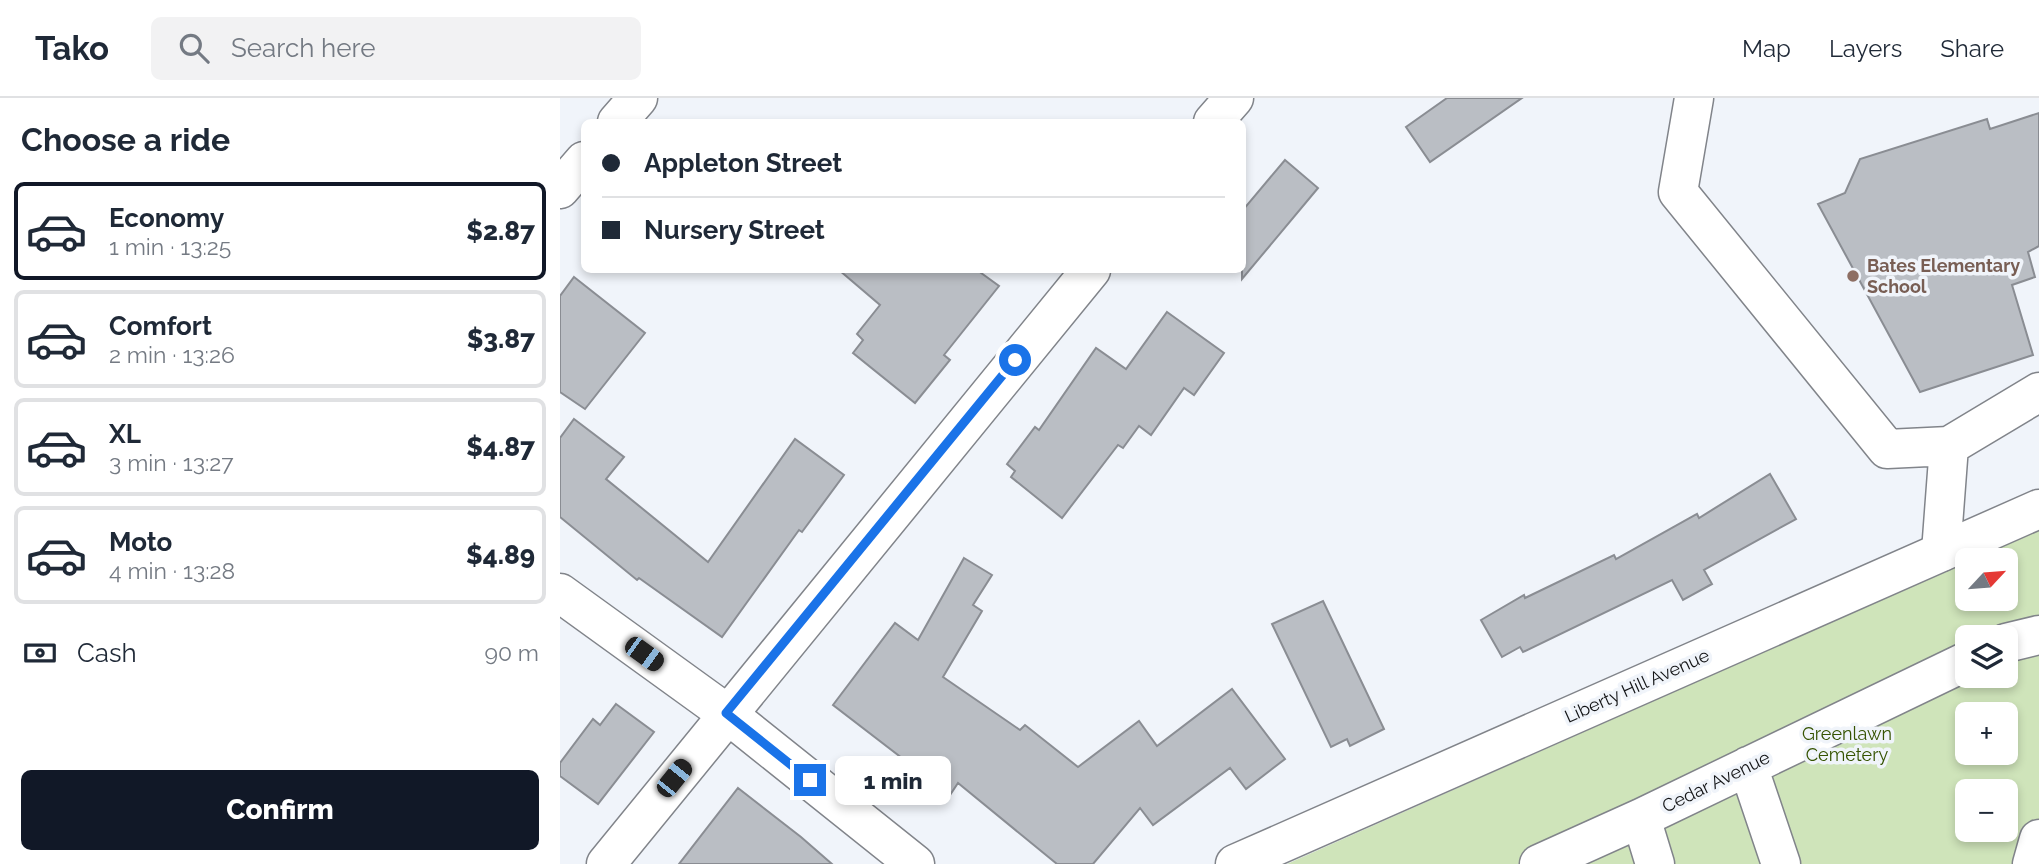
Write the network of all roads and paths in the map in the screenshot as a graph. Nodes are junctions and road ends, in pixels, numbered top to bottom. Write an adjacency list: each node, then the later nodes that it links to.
1 (638, 98): 4 (street)
2 (1234, 98): 5 (street)
3 (1693, 98): 10 (street)
4 (620, 119)
5 (1216, 119)
6 (581, 164): 7 (street)
7 (560, 189)
8 (1089, 273): 17 (street)
9 (2039, 393): 10 (street)
10 (1949, 446): 12 (street)
11 (2039, 509): 12 (street, Liberty Hill Avenue)
12 (1941, 552): 22 (street, Liberty Hill Avenue)
13 (560, 593): 17 (street)
14 (2039, 635): 15 (street)
15 (2018, 640)
16 (1955, 667): 18 (street, Cedar Avenue)
17 (726, 713): 20 (street); 21 (street)
18 (1748, 766): 19 (street, Cedar Avenue); 25 (street)
19 (1641, 818): 23 (street, Cedar Avenue); 24 (street)
20 (606, 864)
21 (915, 864)
22 (1235, 864)
23 (1539, 864)
24 (1655, 864)
25 (1781, 864)

